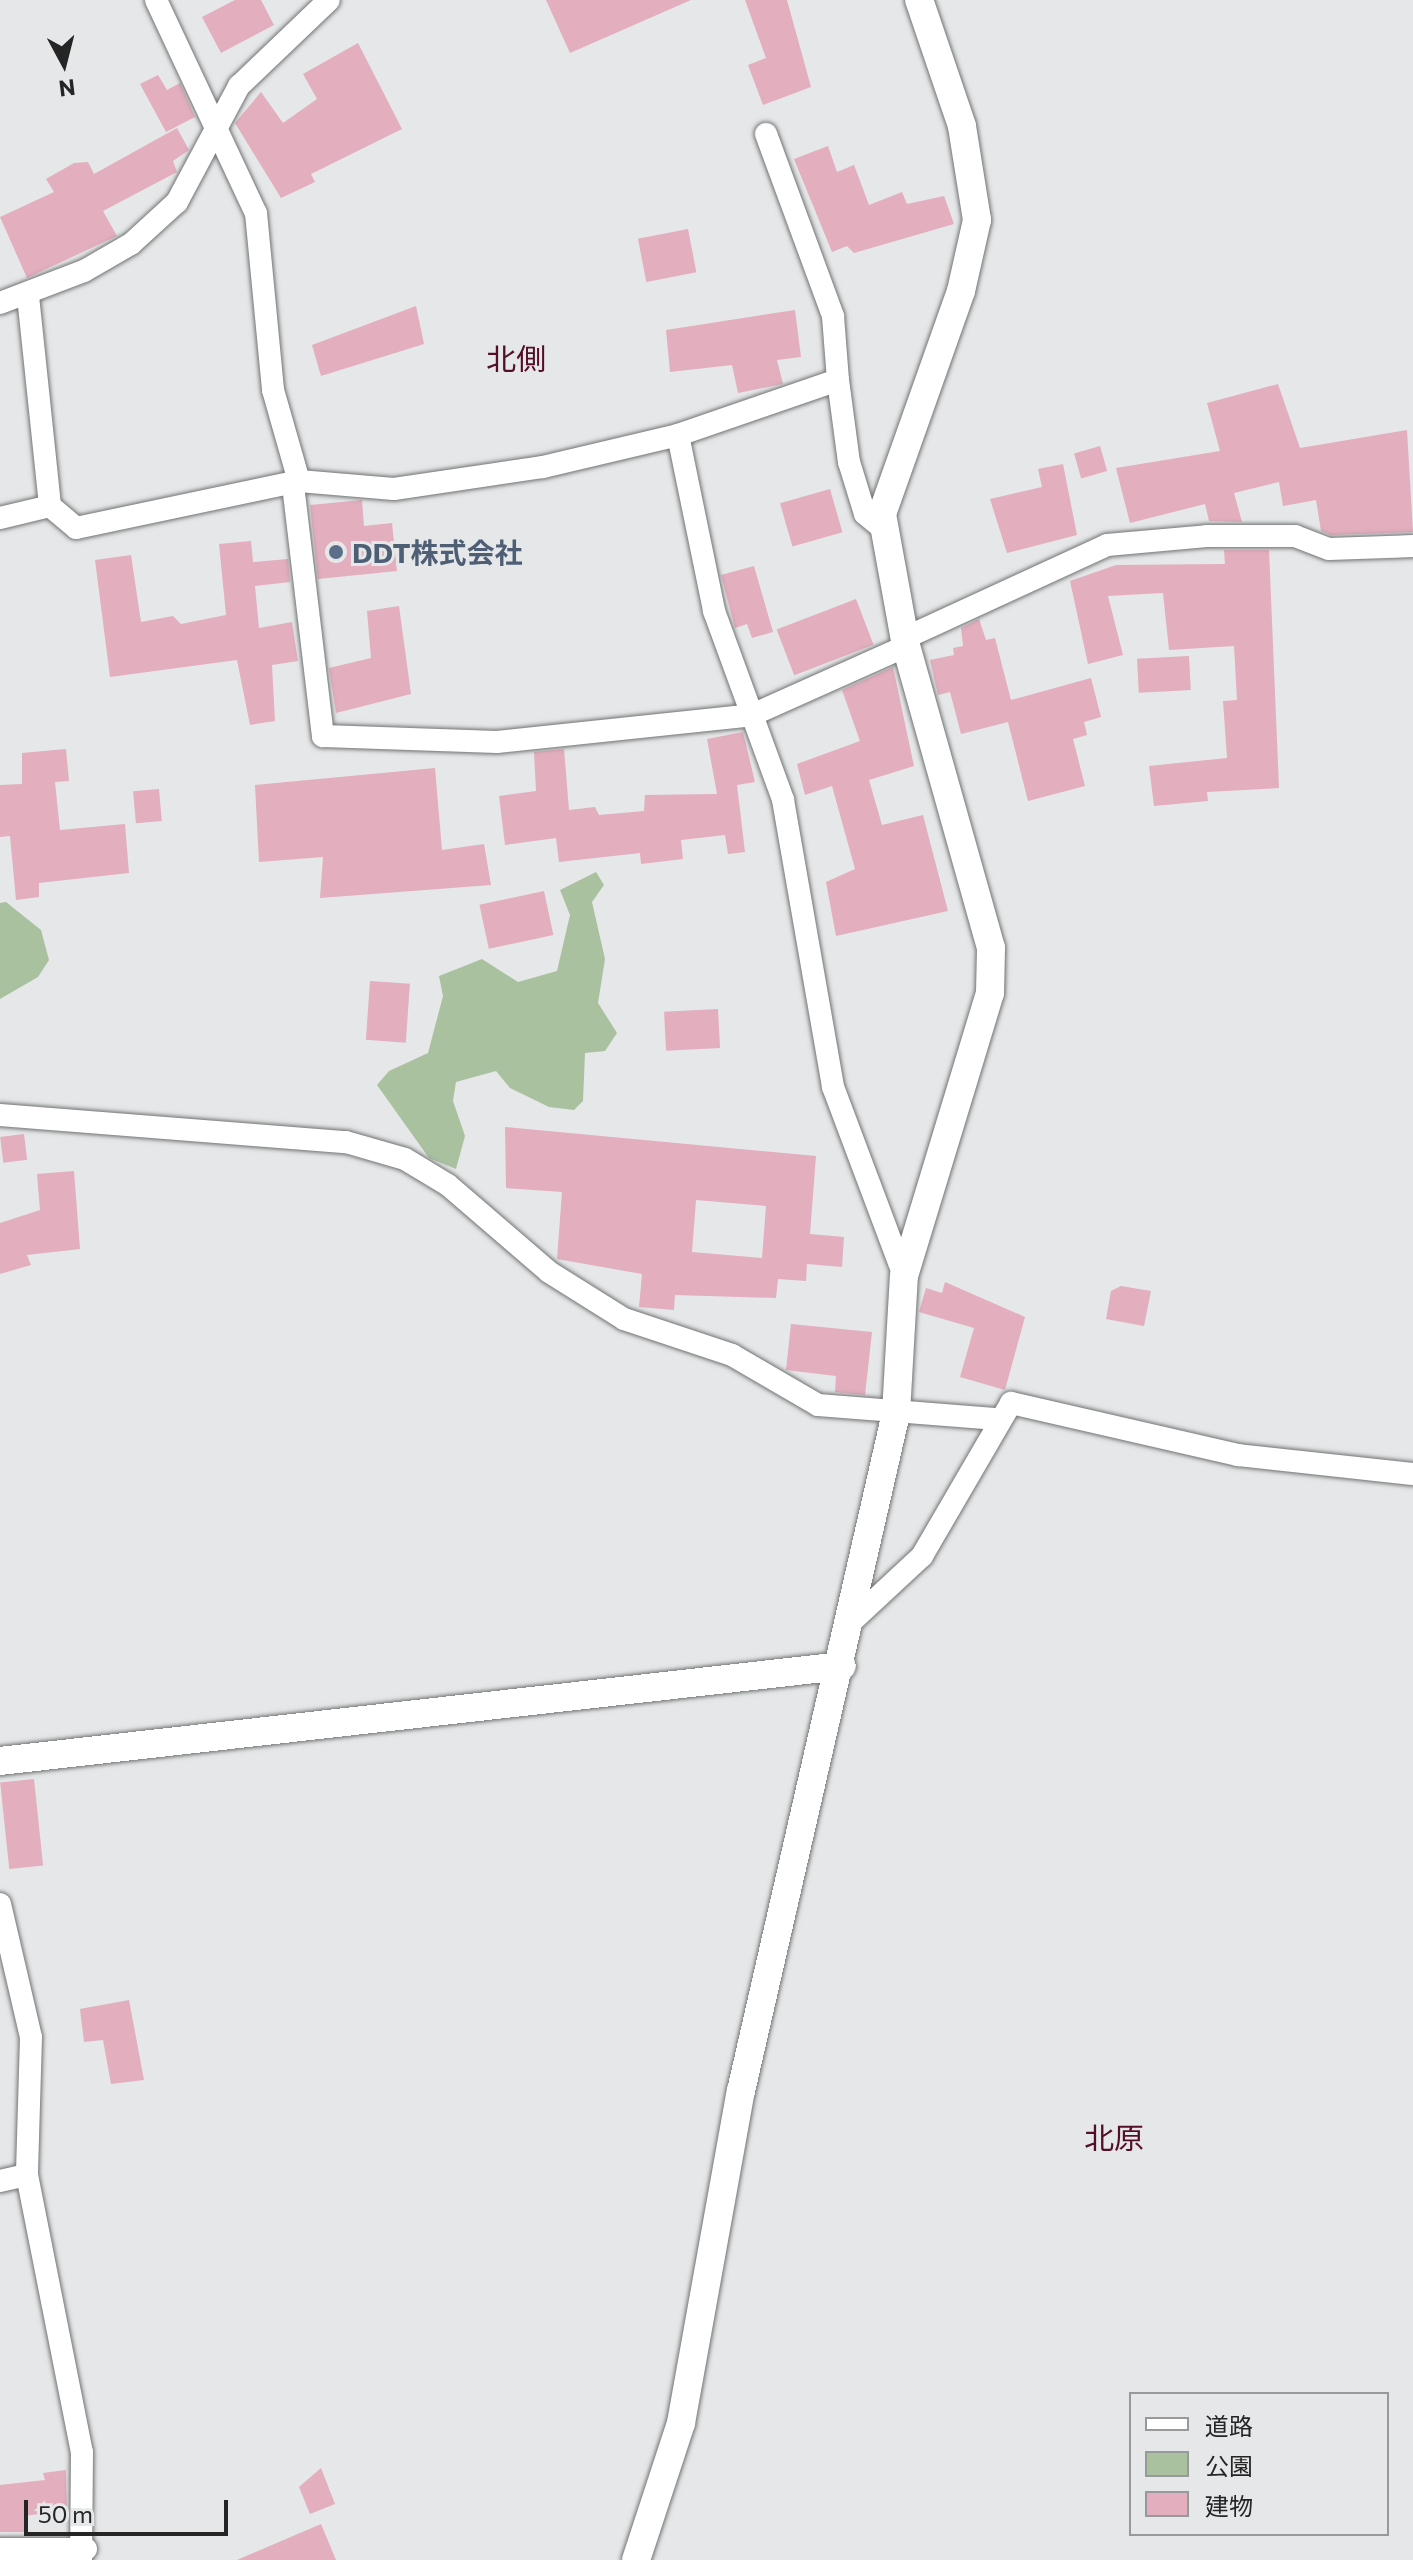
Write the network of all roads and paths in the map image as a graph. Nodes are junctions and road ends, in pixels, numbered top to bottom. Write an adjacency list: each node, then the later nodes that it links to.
1 (156, 0): 4 (street)
2 (329, 0): 4 (street)
3 (919, 0): 13 (street)
4 (217, 119): 6 (street); 10 (street)
5 (766, 134): 8 (street)
6 (28, 296): 7 (street); 11 (street)
7 (0, 303)
8 (838, 380): 9 (street); 13 (street)
9 (678, 435): 10 (street); 16 (street)
10 (296, 483): 11 (street); 16 (street)
11 (50, 506): 12 (street)
12 (0, 518)
13 (885, 530): 15 (street)
14 (1413, 546): 15 (street)
15 (906, 642): 16 (street); 18 (street)
16 (752, 715): 18 (street)
17 (0, 1115): 19 (street)
18 (904, 1276): 19 (street)
19 (896, 1413): 20 (street); 22 (street)
20 (997, 1419): 21 (street); 22 (street)
21 (1413, 1474)
22 (851, 1622): 23 (street)
23 (842, 1666): 24 (street); 30 (street)
24 (0, 1761)
25 (0, 1904): 26 (street)
26 (27, 2175): 27 (street); 29 (street)
27 (0, 2181)
28 (0, 2549): 29 (street)
29 (83, 2555)
30 (636, 2560)

